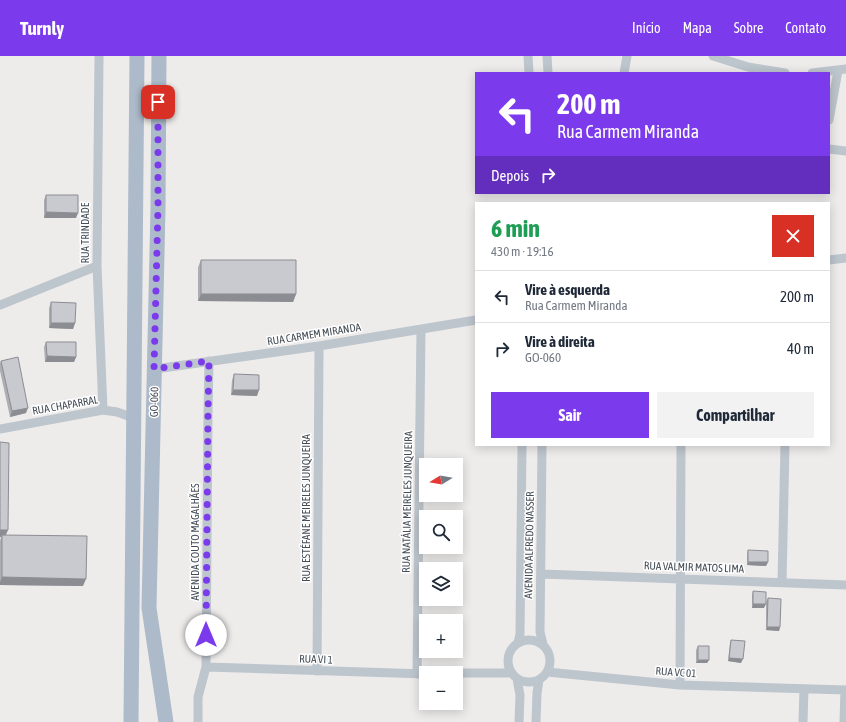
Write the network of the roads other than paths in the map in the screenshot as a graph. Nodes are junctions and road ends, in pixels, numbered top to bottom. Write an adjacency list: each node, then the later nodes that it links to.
1 (99, 56): 19 (street, RUA TRINDADE)
2 (137, 56): 27 (main road, GO-060 / GO-060)
3 (159, 56): 25 (main road, GO-060 / GO-060)
4 (528, 56): 9 (street)
5 (547, 56): 10 (street)
6 (627, 56): 11 (street)
7 (712, 56): 12 (street)
8 (842, 70): 13 (street); 14 (street)
9 (529, 72)
10 (548, 72)
11 (624, 72)
12 (779, 72)
13 (822, 72)
14 (830, 116)
15 (830, 149): 16 (street)
16 (846, 151)
17 (846, 258): 18 (street)
18 (830, 260)
19 (97, 266): 20 (street); 26 (street, RUA TRINDADE)
20 (0, 305)
21 (475, 320): 22 (street, RUA CARMEM MIRANDA)
22 (421, 329): 23 (street, RUA CARMEM MIRANDA); 39 (street, RUA NATÁLIA MEIRELES JUNQUEIRA)
23 (319, 346): 24 (street, RUA CARMEM MIRANDA); 41 (street, RUA ESTÉFANE MEIRELES JUNQUEIRA)
24 (209, 361): 25 (street, RUA CARMEM MIRANDA); 40 (street, AVENIDA COUTO MAGALHÃES)
25 (154, 369): 51 (main road, GO-060 / GO-060)
26 (103, 410): 27 (street, RUA CHAPARRAL); 28 (street, RUA CHAPARRAL)
27 (134, 418): 50 (main road, GO-060 / GO-060)
28 (0, 429)
29 (522, 446): 37 (street, AVENIDA ALFREDO NASSER)
30 (542, 446): 33 (street, AVENIDA ALFREDO NASSER)
31 (681, 446): 34 (street)
32 (785, 446): 35 (street)
33 (541, 574): 34 (street, RUA VALMIR MATOS LIMA); 38 (street, AVENIDA ALFREDO NASSER)
34 (680, 579): 35 (street, RUA VALMIR MATOS LIMA); 47 (street)
35 (782, 582): 36 (street, RUA VALMIR MATOS LIMA)
36 (846, 585)
37 (518, 643): 38 (street); 45 (street)
38 (542, 644): 42 (street)
39 (422, 666)
40 (206, 667): 41 (street, RUA VI 1); 52 (street, AVENIDA COUTO MAGALHÃES)
41 (317, 671): 44 (street, RUA VI 1)
42 (547, 672): 46 (street); 47 (street, RUA VC 01)
43 (463, 673): 45 (street)
44 (419, 674)
45 (514, 676): 46 (street); 53 (street)
46 (539, 680): 54 (street)
47 (680, 685): 48 (street, RUA VC 01)
48 (804, 689): 49 (street, RUA VC 01); 55 (street)
49 (846, 690): 56 (street)
50 (131, 722)
51 (166, 722)
52 (198, 722)
53 (519, 722)
54 (536, 722)
55 (803, 722)
56 (844, 722)

